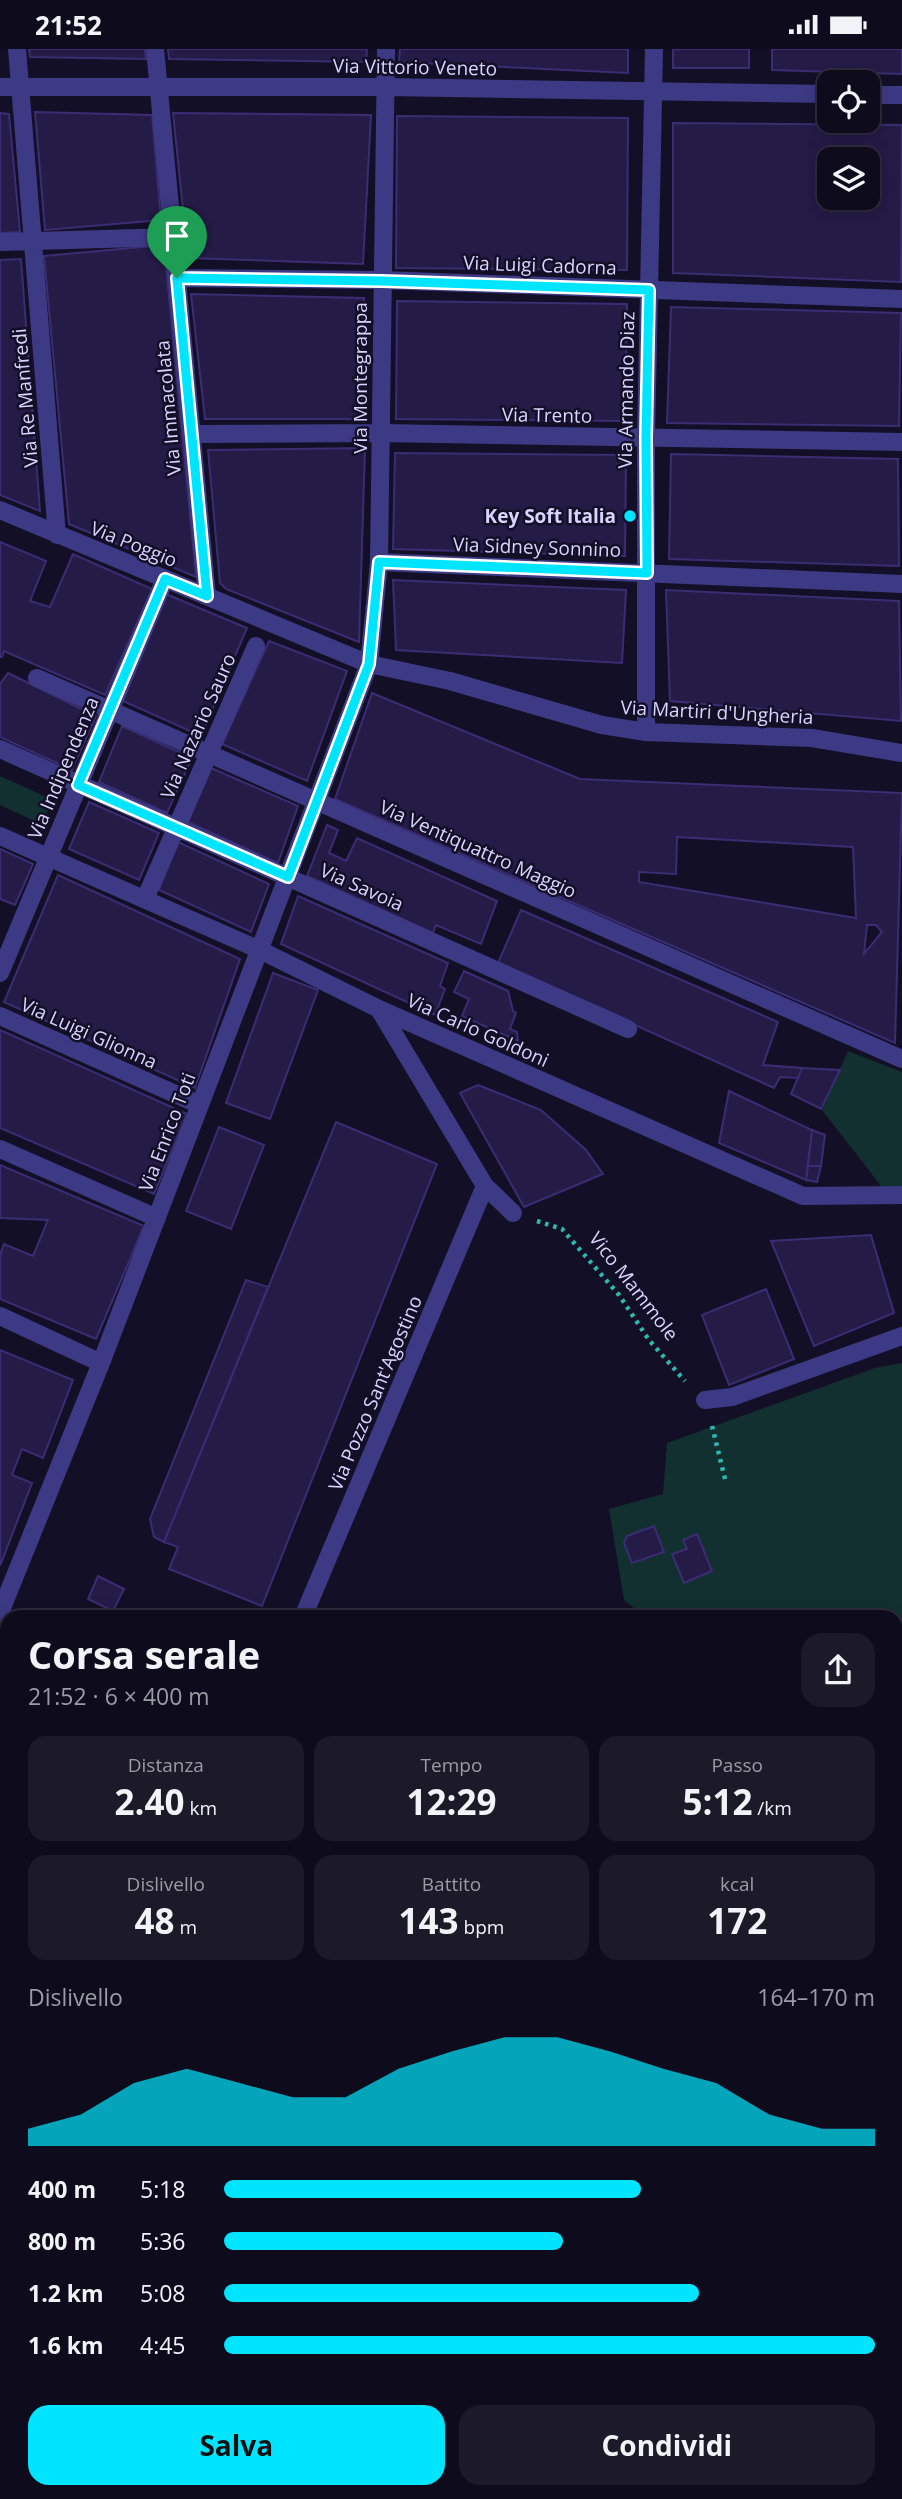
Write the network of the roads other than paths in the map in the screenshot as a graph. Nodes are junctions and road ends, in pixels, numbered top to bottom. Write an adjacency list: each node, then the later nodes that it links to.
1 (16, 49): 5 (street, Via Re Manfredi)
2 (155, 49): 8 (street, Via Immacolata)
3 (386, 49): 7 (street, Via Montegrappa)
4 (653, 49): 9 (street, Via Armando Diaz)
5 (20, 86): 6 (street, Via Vittorio Veneto); 8 (street, Via Vittorio Veneto); 14 (street, Via Re Manfredi)
6 (0, 87)
7 (386, 87): 8 (street, Via Vittorio Veneto); 9 (street, Via Vittorio Veneto); 17 (street, Via Montegrappa)
8 (159, 89): 13 (street, Via Immacolata)
9 (654, 93): 10 (street, Via Vittorio Veneto); 18 (street, Via Armando Diaz)
10 (817, 94)
11 (880, 95): 12 (street)
12 (902, 95)
13 (172, 237): 14 (street); 16 (street, Via Immacolata)
14 (33, 241): 15 (street); 25 (street, Via Re Manfredi)
15 (0, 242)
16 (177, 278): 17 (street, Via Luigi Cadorna); 21 (street, Via Immacolata)
17 (382, 281): 18 (street, Via Luigi Cadorna); 20 (street, Via Montegrappa)
18 (649, 290): 19 (street, Via Luigi Cadorna); 22 (street, Via Armando Diaz)
19 (902, 299)
20 (381, 433): 21 (street, Via Trento); 22 (street, Via Trento); 26 (street, Via Montegrappa)
21 (191, 434): 30 (street, Via Immacolata)
22 (646, 438): 23 (street, Via Trento); 27 (street, Via Armando Diaz)
23 (902, 442)
24 (0, 510): 25 (street, Via Poggio)
25 (57, 535): 28 (street, Via Poggio)
26 (379, 562): 27 (street, Via Sidney Sonnino); 32 (street, Via Montegrappa)
27 (647, 573): 29 (street, Via Sidney Sonnino); 35 (street, Via Armando Diaz)
28 (165, 579): 30 (street, Via Poggio); 34 (street, Via Indipendenza)
29 (902, 584)
30 (207, 596): 32 (street, Via Poggio)
31 (256, 646): 38 (street, Via Nazario Sauro)
32 (369, 664): 35 (street, Via Martiri d'Ungheria); 40 (street, Via Enrico Toti)
33 (37, 678): 34 (street, Via Ventiquattro Maggio)
34 (110, 710): 38 (street, Via Ventiquattro Maggio); 39 (street, Via Indipendenza)
35 (646, 732): 37 (street, Via Martiri d'Ungheria)
36 (0, 749): 39 (street, Via Savoia)
37 (902, 753)
38 (209, 754): 40 (street, Via Ventiquattro Maggio); 41 (street, Via Nazario Sauro)
39 (78, 785): 41 (street, Via Savoia); 43 (street, Via Indipendenza)
40 (316, 801): 44 (street, Via Enrico Toti); 51 (street, Via Ventiquattro Maggio)
41 (177, 827): 44 (street, Via Savoia); 45 (street, Via Nazario Sauro)
42 (0, 836): 43 (street, Via Carlo Goldoni)
43 (48, 857): 45 (street, Via Carlo Goldoni); 47 (street, Via Indipendenza)
44 (288, 877): 46 (street, Via Enrico Toti); 50 (street, Via Savoia)
45 (145, 899): 46 (street, Via Carlo Goldoni)
46 (260, 950): 48 (street, Via Carlo Goldoni); 52 (street, Via Enrico Toti)
47 (0, 973)
48 (379, 1009): 54 (street); 55 (street, Via Carlo Goldoni)
49 (0, 1016): 52 (street, Via Luigi Glionna)
50 (628, 1029)
51 (902, 1059)
52 (200, 1105): 57 (street, Via Enrico Toti)
53 (0, 1149): 57 (street)
54 (485, 1186): 56 (street); 63 (street, Via Pozzo Sant'Agostino)
55 (902, 1195)
56 (513, 1213)
57 (157, 1218): 60 (street, Via Enrico Toti)
58 (0, 1316): 60 (street)
59 (902, 1336): 61 (street)
60 (101, 1363): 62 (street, Via Enrico Toti)
61 (705, 1400)
62 (1, 1610)
63 (306, 1610)

